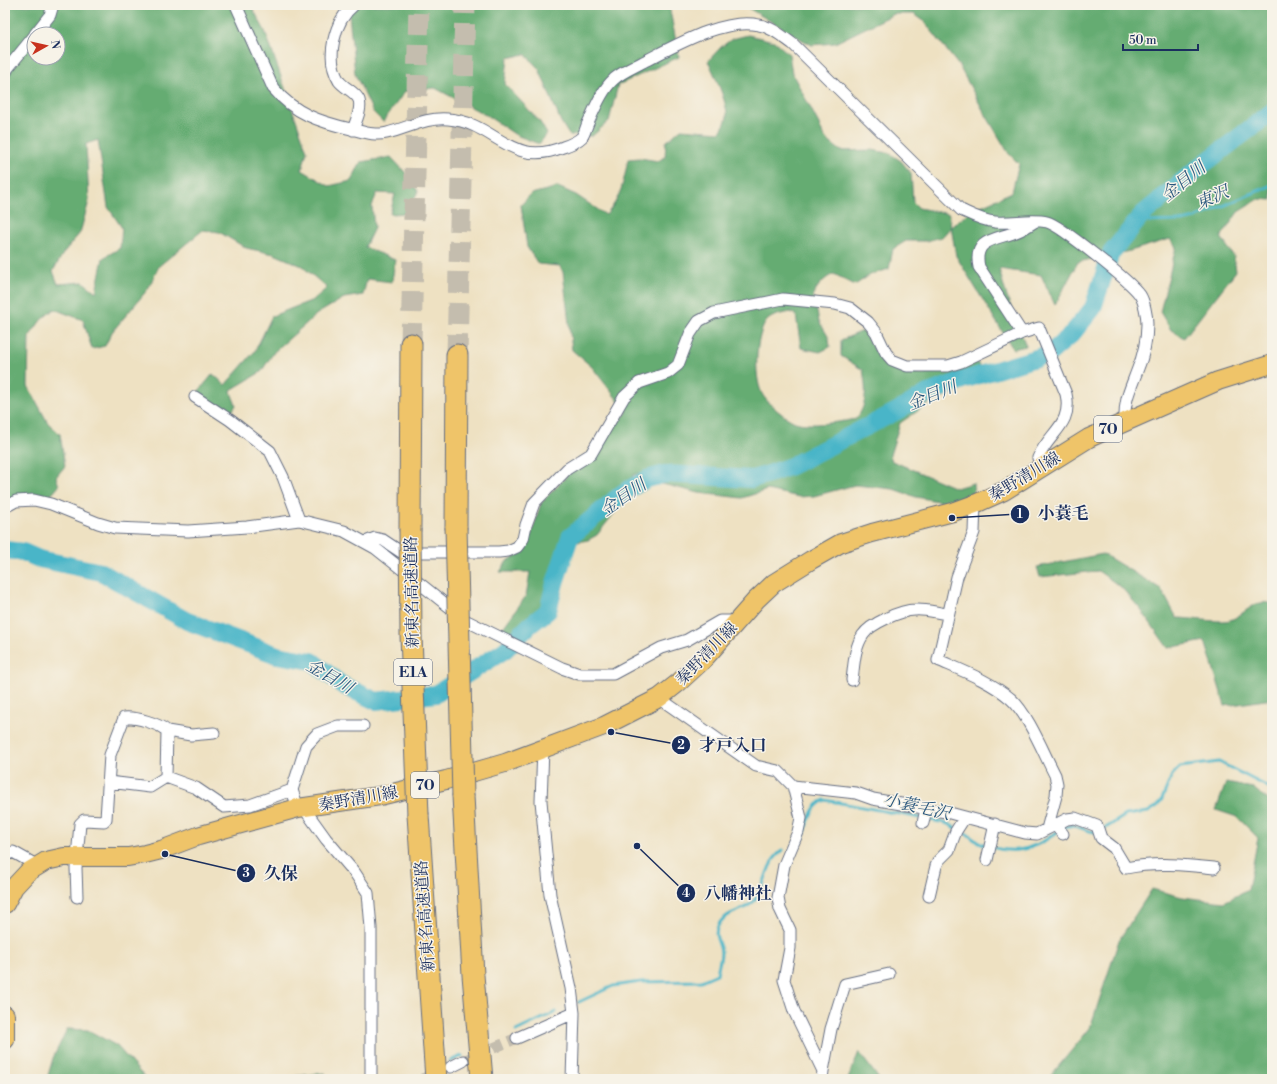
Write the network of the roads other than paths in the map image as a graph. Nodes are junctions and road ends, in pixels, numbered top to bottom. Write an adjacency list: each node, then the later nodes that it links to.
1 (53, 5): 4 (street)
2 (236, 5): 7 (street)
3 (354, 5): 7 (street)
4 (42, 26)
5 (26, 46): 6 (street)
6 (5, 74)
7 (353, 130): 8 (street)
8 (1038, 220): 9 (street); 14 (street)
9 (1022, 333): 15 (street); 19 (street)
10 (411, 344): 53 (highway, 新東名高速道路 / E1A, bridge)
11 (457, 355): 56 (highway, bridge)
12 (1272, 364): 14 (main road, 秦野清川線 / 70)
13 (195, 397): 18 (street)
14 (1125, 421): 15 (main road, 秦野清川線 / 70)
15 (1042, 466): 16 (main road, 秦野清川線 / 70)
16 (975, 504): 20 (street); 21 (main road, 秦野清川線 / 70)
17 (5, 507): 18 (street)
18 (299, 520): 19 (street)
19 (365, 542): 21 (street)
20 (948, 614): 22 (street); 37 (street)
21 (736, 621): 23 (main road, 秦野清川線 / 70)
22 (852, 680)
23 (659, 698): 27 (main road, 秦野清川線 / 70); 30 (street)
24 (363, 726): 31 (street)
25 (167, 731): 26 (street); 28 (street); 29 (street)
26 (214, 733)
27 (542, 749): 32 (main road, 秦野清川線 / 70); 48 (street)
28 (166, 777): 29 (street); 31 (street)
29 (109, 782): 41 (street)
30 (793, 786): 33 (street); 54 (street)
31 (292, 790): 32 (street)
32 (301, 808): 41 (main road, 秦野清川線 / 70); 55 (street)
33 (925, 810): 34 (street); 35 (street)
34 (964, 819): 36 (street); 44 (street)
35 (923, 823)
36 (995, 824): 37 (street); 40 (street)
37 (1051, 827): 38 (street); 43 (street)
38 (1063, 834)
39 (5, 855): 42 (street)
40 (988, 856)
41 (78, 858): 42 (main road, 秦野清川線 / 70); 45 (street)
42 (38, 866): 46 (main road, 秦野清川線 / 70)
43 (1214, 868)
44 (929, 896)
45 (77, 897)
46 (5, 904)
47 (889, 974): 54 (street)
48 (574, 1013): 50 (street); 57 (street)
49 (5, 1015): 51 (main road)
50 (516, 1038)
51 (5, 1040)
52 (463, 1061): 53 (street)
53 (443, 1073)
54 (823, 1075)
55 (371, 1079)
56 (482, 1079)
57 (572, 1079)

